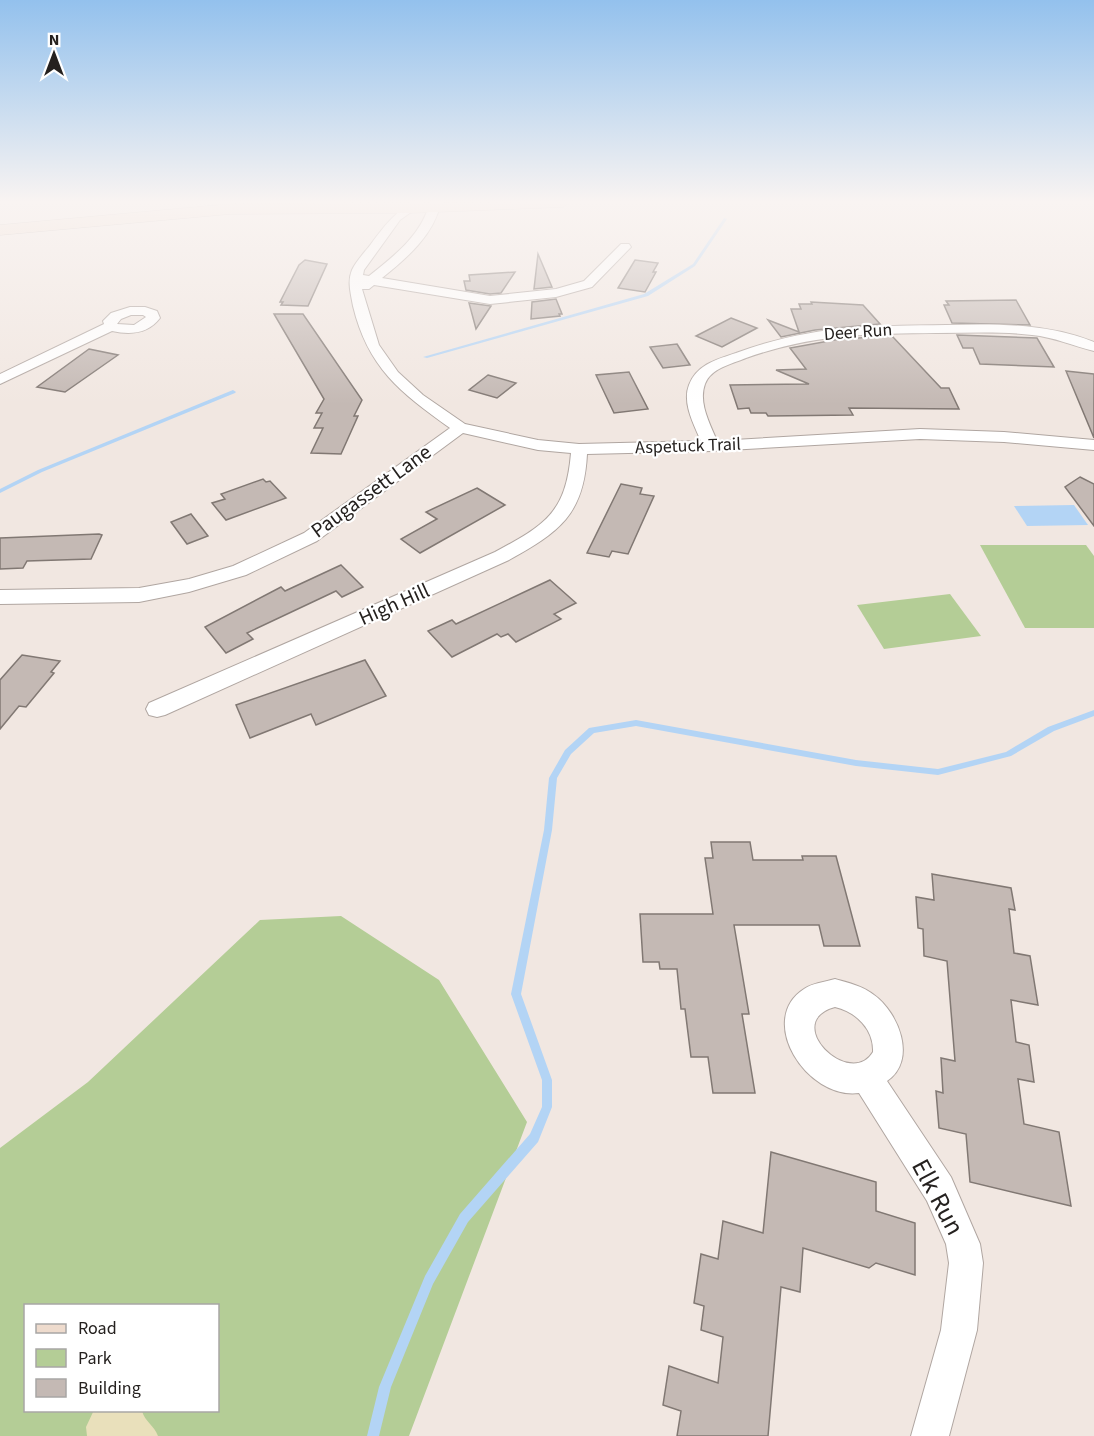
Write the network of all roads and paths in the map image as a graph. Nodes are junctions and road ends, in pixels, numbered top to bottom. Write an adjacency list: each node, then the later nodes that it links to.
1 (359, 269): 5 (street)
2 (385, 269): 4 (street)
3 (603, 269): 4 (street)
4 (373, 280): 5 (street)
5 (356, 285): 9 (street, Aspetuck Trail)
6 (111, 326): 8 (street)
7 (1094, 347): 11 (street, Deer Run)
8 (0, 380)
9 (460, 428): 12 (street, Aspetuck Trail); 13 (street, Paugassett Lane)
10 (1094, 445): 11 (street, Aspetuck Trail)
11 (711, 446): 12 (street, Aspetuck Trail)
12 (579, 449): 14 (street, High Hill)
13 (2, 599)
14 (157, 709)
15 (866, 1076): 16 (street, Elk Run)
16 (930, 1436)

